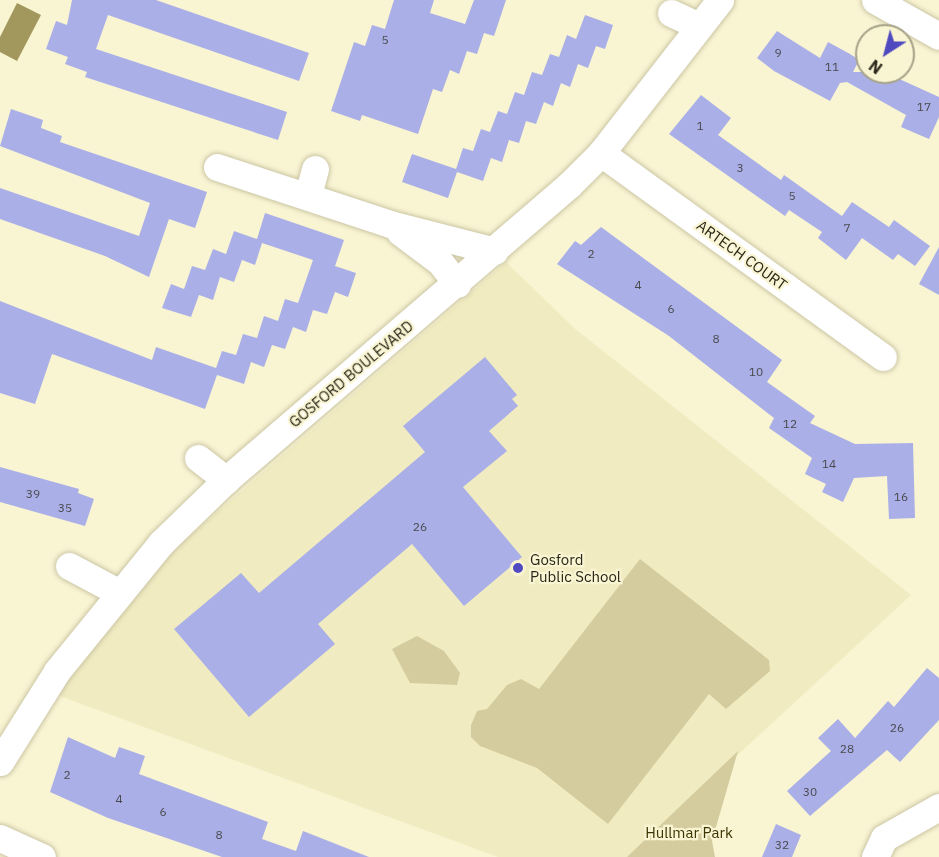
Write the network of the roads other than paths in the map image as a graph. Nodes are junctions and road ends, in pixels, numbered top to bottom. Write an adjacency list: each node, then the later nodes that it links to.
1 (720, 0): 4 (street, GOSFORD BOULEVARD)
2 (875, 0): 5 (street)
3 (671, 13): 4 (street)
4 (697, 25): 6 (street, GOSFORD BOULEVARD)
5 (939, 36)
6 (601, 153): 11 (street, GOSFORD BOULEVARD); 13 (street, ARTECH COURT)
7 (218, 167): 9 (street)
8 (315, 170): 9 (street)
9 (308, 195): 10 (street)
10 (390, 224): 11 (street); 12 (street)
11 (495, 251): 12 (street, GOSFORD BOULEVARD)
12 (457, 284): 15 (street, GOSFORD BOULEVARD)
13 (883, 357)
14 (198, 458): 15 (street)
15 (226, 480): 17 (street, GOSFORD BOULEVARD)
16 (69, 566): 17 (street)
17 (118, 592): 18 (street, GOSFORD BOULEVARD)
18 (0, 762)
19 (939, 807): 22 (street)
20 (0, 838): 21 (street)
21 (42, 857)
22 (875, 857)

